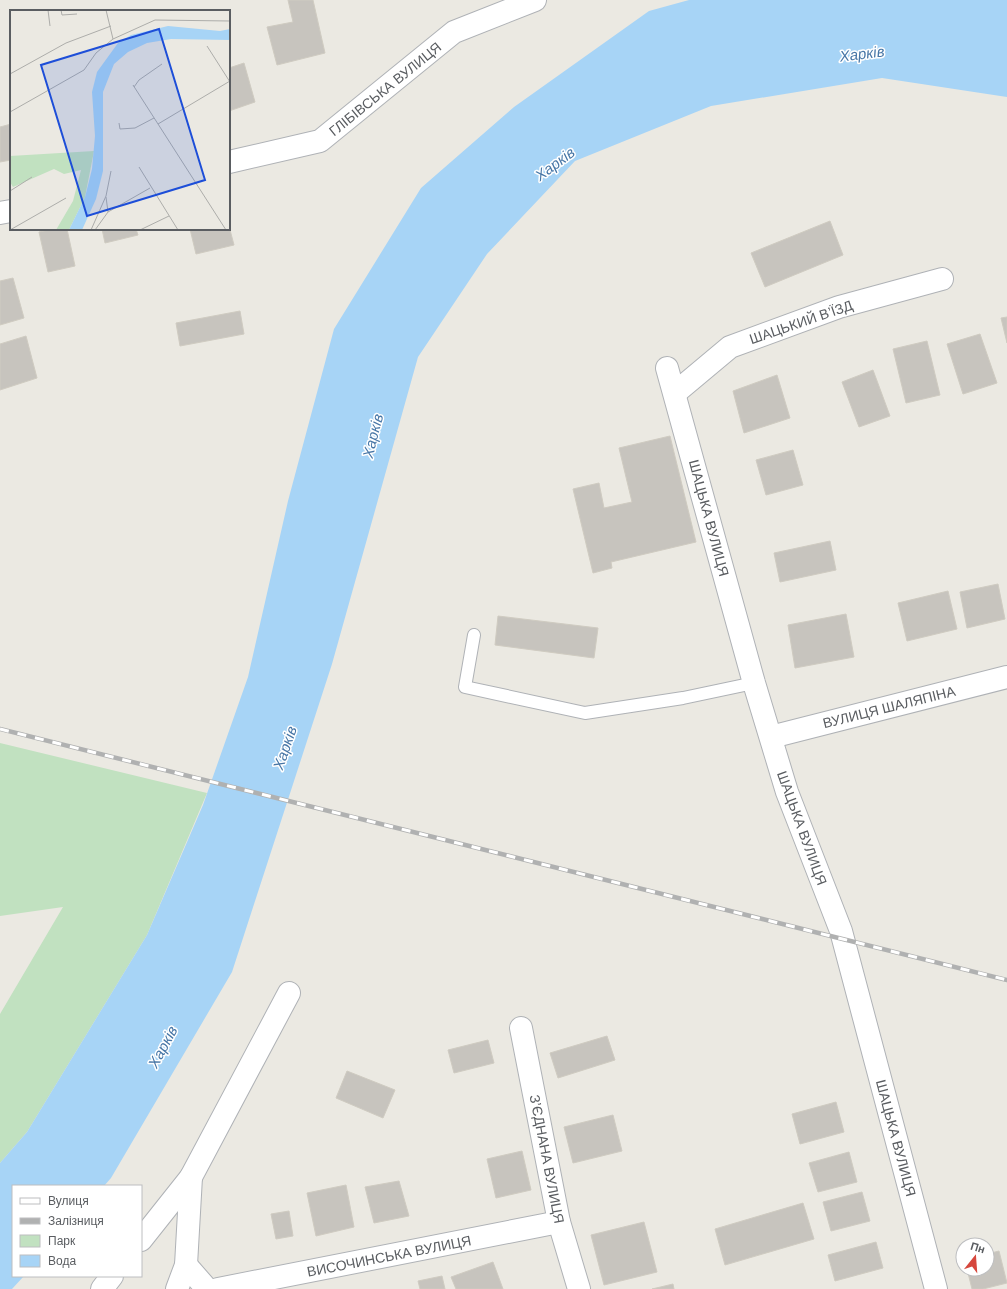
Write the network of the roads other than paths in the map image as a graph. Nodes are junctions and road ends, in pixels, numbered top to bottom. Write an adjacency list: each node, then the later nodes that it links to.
1 (535, 0): 2 (street, ГЛІБІВСЬКА ВУЛИЦЯ)
2 (230, 162)
3 (10, 211): 4 (street)
4 (0, 213)
5 (942, 279): 7 (street, ШАЦЬКИЙ В’ЇЗД)
6 (667, 368): 7 (street, ШАЦЬКА ВУЛИЦЯ)
7 (674, 394): 10 (street, ШАЦЬКА ВУЛИЦЯ)
8 (474, 635): 10 (lane)
9 (1007, 677): 11 (street, ВУЛИЦЯ ШАЛЯПІНА)
10 (754, 683): 11 (street, ШАЦЬКА ВУЛИЦЯ)
11 (771, 737): 24 (street, ШАЦЬКА ВУЛИЦЯ)
12 (289, 993): 14 (street)
13 (521, 1028): 15 (street, З’ЄДНАНА ВУЛИЦЯ)
14 (192, 1177): 16 (street); 17 (street)
15 (559, 1222): 22 (street, ВИСОЧИНСЬКА ВУЛИЦЯ); 23 (street, З’ЄДНАНА ВУЛИЦЯ)
16 (142, 1239)
17 (186, 1265): 20 (street); 21 (street)
18 (111, 1277): 19 (street)
19 (102, 1289)
20 (177, 1289)
21 (207, 1289)
22 (218, 1289)
23 (579, 1289)
24 (936, 1289)

